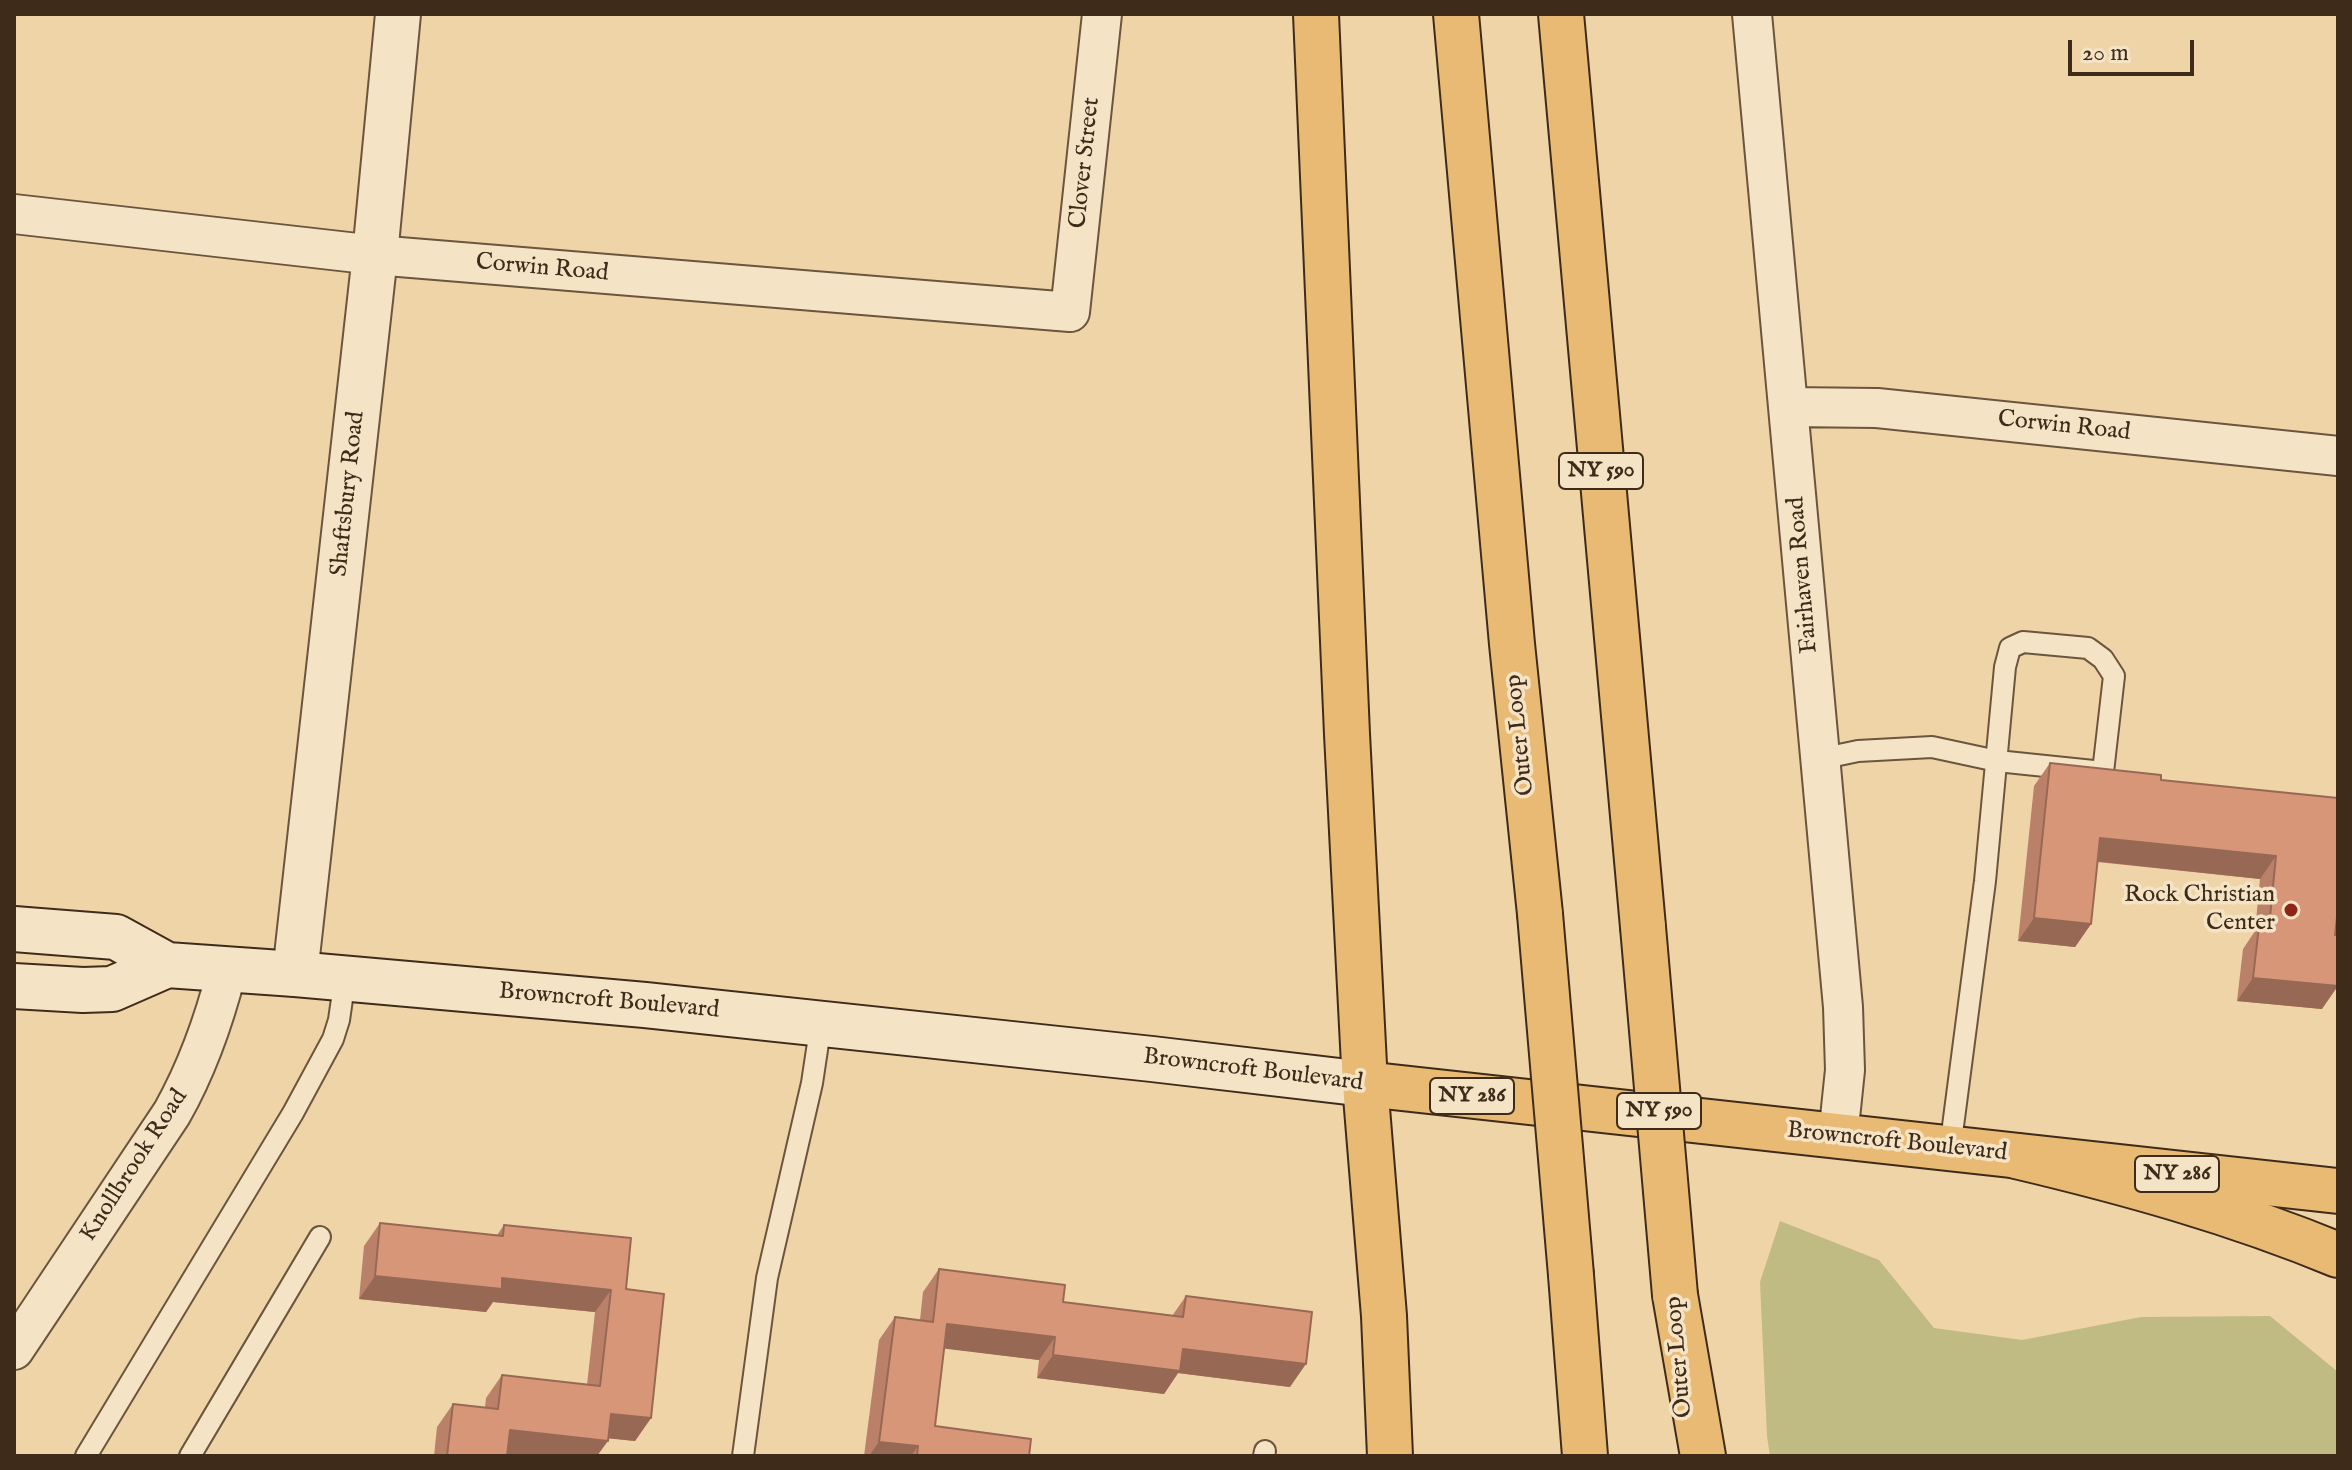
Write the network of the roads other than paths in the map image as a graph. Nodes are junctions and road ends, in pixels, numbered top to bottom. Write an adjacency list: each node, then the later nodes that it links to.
1 (398, 14): 8 (main road, Shaftsbury Road)
2 (1102, 14): 9 (street, Clover Street)
3 (1316, 14): 21 (main road)
4 (1456, 14): 34 (main road, Outer Loop, bridge)
5 (1561, 14): 28 (main road, Outer Loop / NY 590, bridge)
6 (1752, 14): 10 (street, Fairhaven Road)
7 (14, 214): 8 (street, Corwin Road)
8 (375, 255): 9 (street, Corwin Road); 17 (main road, Shaftsbury Road)
9 (1070, 312)
10 (1789, 407): 11 (street, Corwin Road); 12 (street, Fairhaven Road)
11 (2338, 456)
12 (1820, 759): 13 (lane); 22 (street, Fairhaven Road)
13 (1997, 761): 13 (lane); 23 (lane)
14 (14, 929): 15 (main road, Browncroft Boulevard / NY 286)
15 (167, 965): 16 (main road, Browncroft Boulevard / NY 286); 19 (main road, Browncroft Boulevard / NY 286)
16 (227, 970): 17 (main road, Browncroft Boulevard / NY 286); 29 (street, Knollbrook Road)
17 (295, 974): 18 (main road, Browncroft Boulevard / NY 286)
18 (345, 978): 20 (main road, Browncroft Boulevard / NY 286); 30 (lane)
19 (14, 986)
20 (821, 1023): 21 (main road, Browncroft Boulevard / NY 286); 32 (lane)
21 (1365, 1084): 22 (main road, Browncroft Boulevard / NY 286); 33 (main road)
22 (1838, 1137): 23 (main road, Browncroft Boulevard / NY 286)
23 (1950, 1149): 24 (main road, Browncroft Boulevard / NY 286)
24 (2016, 1156): 25 (main road, Browncroft Boulevard / NY 286); 27 (main road)
25 (2338, 1191)
26 (320, 1237): 31 (lane)
27 (2338, 1255)
28 (1675, 1295): 35 (main road, Outer Loop / NY 590); 36 (main road)
29 (14, 1350)
30 (86, 1456)
31 (190, 1456)
32 (743, 1456)
33 (1390, 1456)
34 (1585, 1456)
35 (1688, 1456)
36 (1703, 1456)

